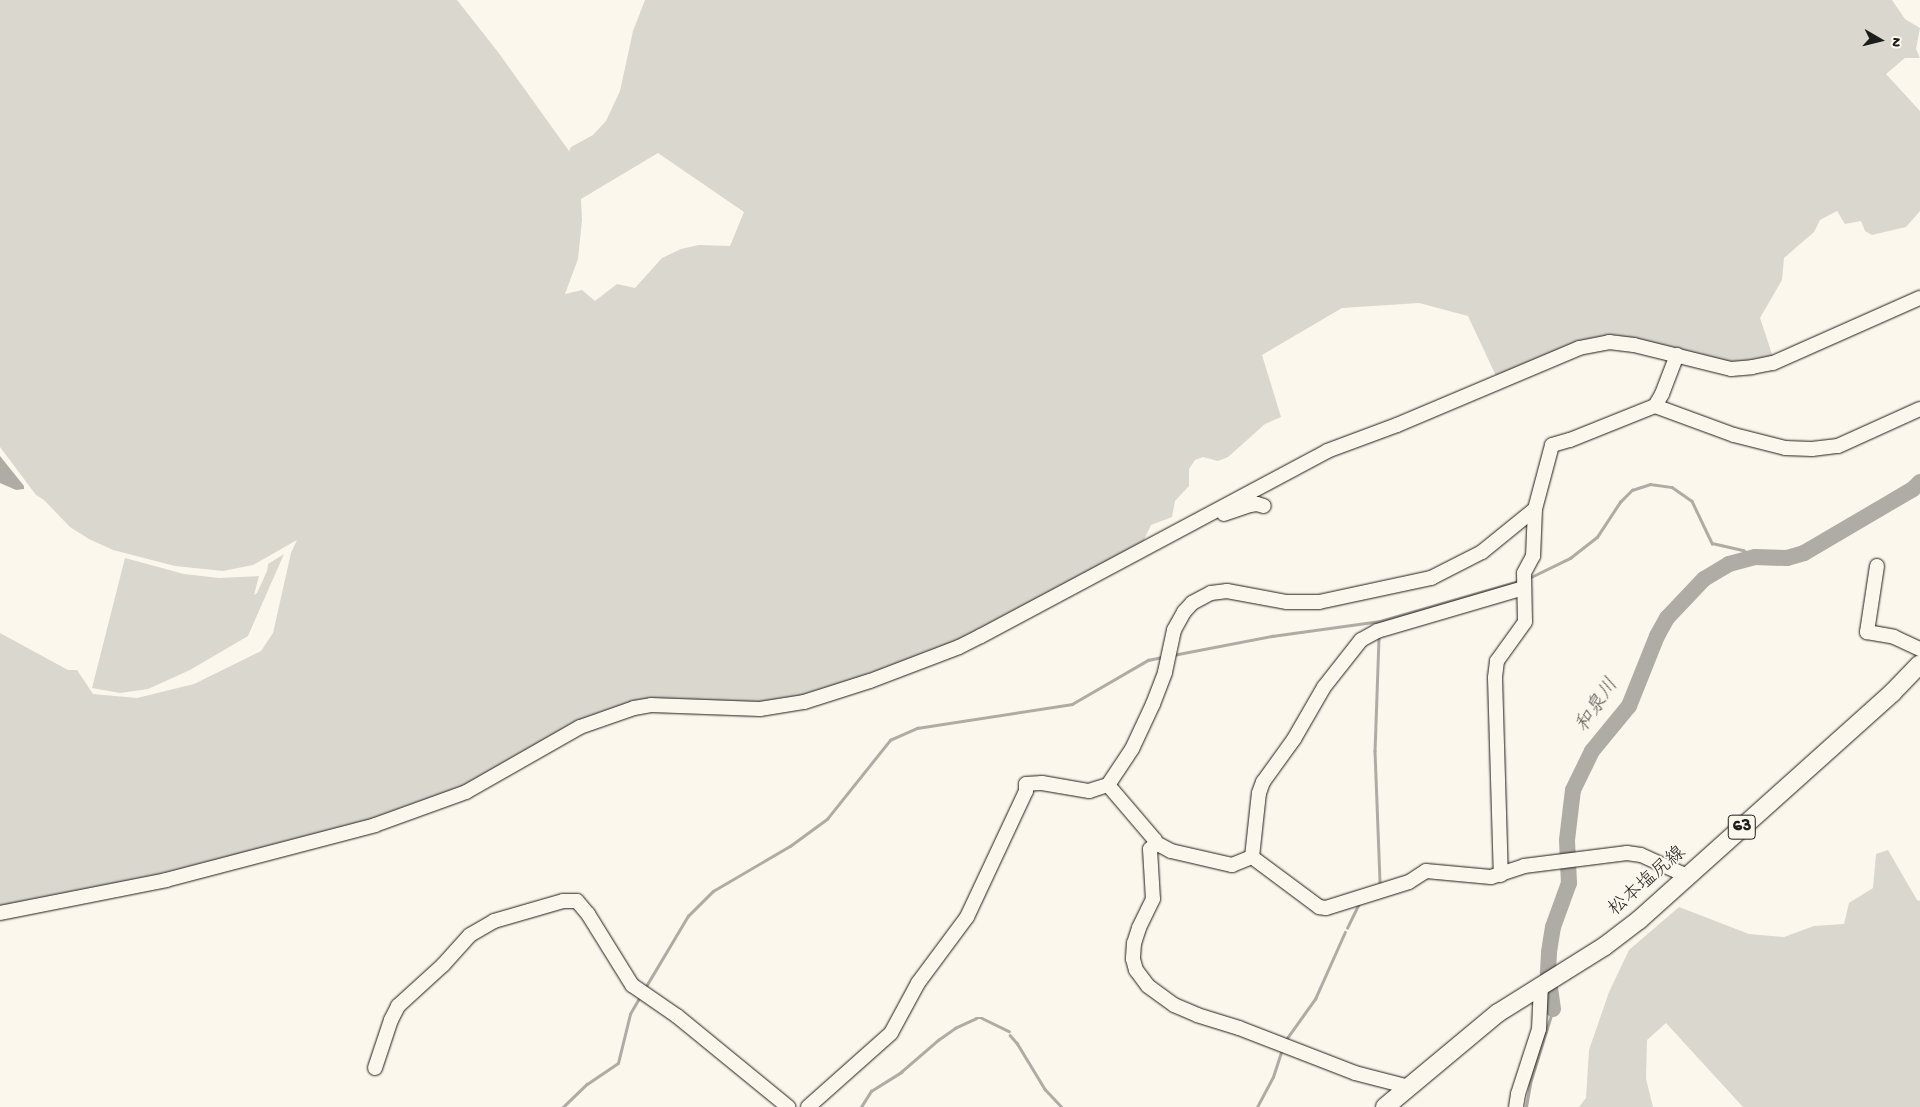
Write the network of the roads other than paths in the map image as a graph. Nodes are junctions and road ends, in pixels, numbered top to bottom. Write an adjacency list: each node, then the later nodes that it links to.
1 (1920, 298): 2 (street)
2 (1677, 355): 3 (street); 7 (street)
3 (1655, 406): 4 (street); 6 (street)
4 (1920, 409)
5 (1264, 506): 7 (street)
6 (1535, 509): 9 (street); 12 (street)
7 (1206, 516): 17 (street)
8 (1880, 572): 10 (street)
9 (1524, 588): 14 (street); 15 (street)
10 (1920, 649)
11 (1920, 664): 16 (main road, 松本塩尻線 / 63)
12 (1108, 785): 13 (street); 23 (street)
13 (1156, 842): 14 (street); 20 (street)
14 (1252, 857): 15 (street)
15 (1501, 875): 16 (street)
16 (1687, 876): 18 (main road, 松本塩尻線 / 63)
17 (0, 913)
18 (1548, 981): 20 (main road, 松本塩尻線 / 63); 24 (street)
19 (375, 1068): 22 (street)
20 (1409, 1087): 21 (main road, 松本塩尻線 / 63)
21 (1392, 1105)
22 (788, 1107)
23 (808, 1107)
24 (1516, 1107)

